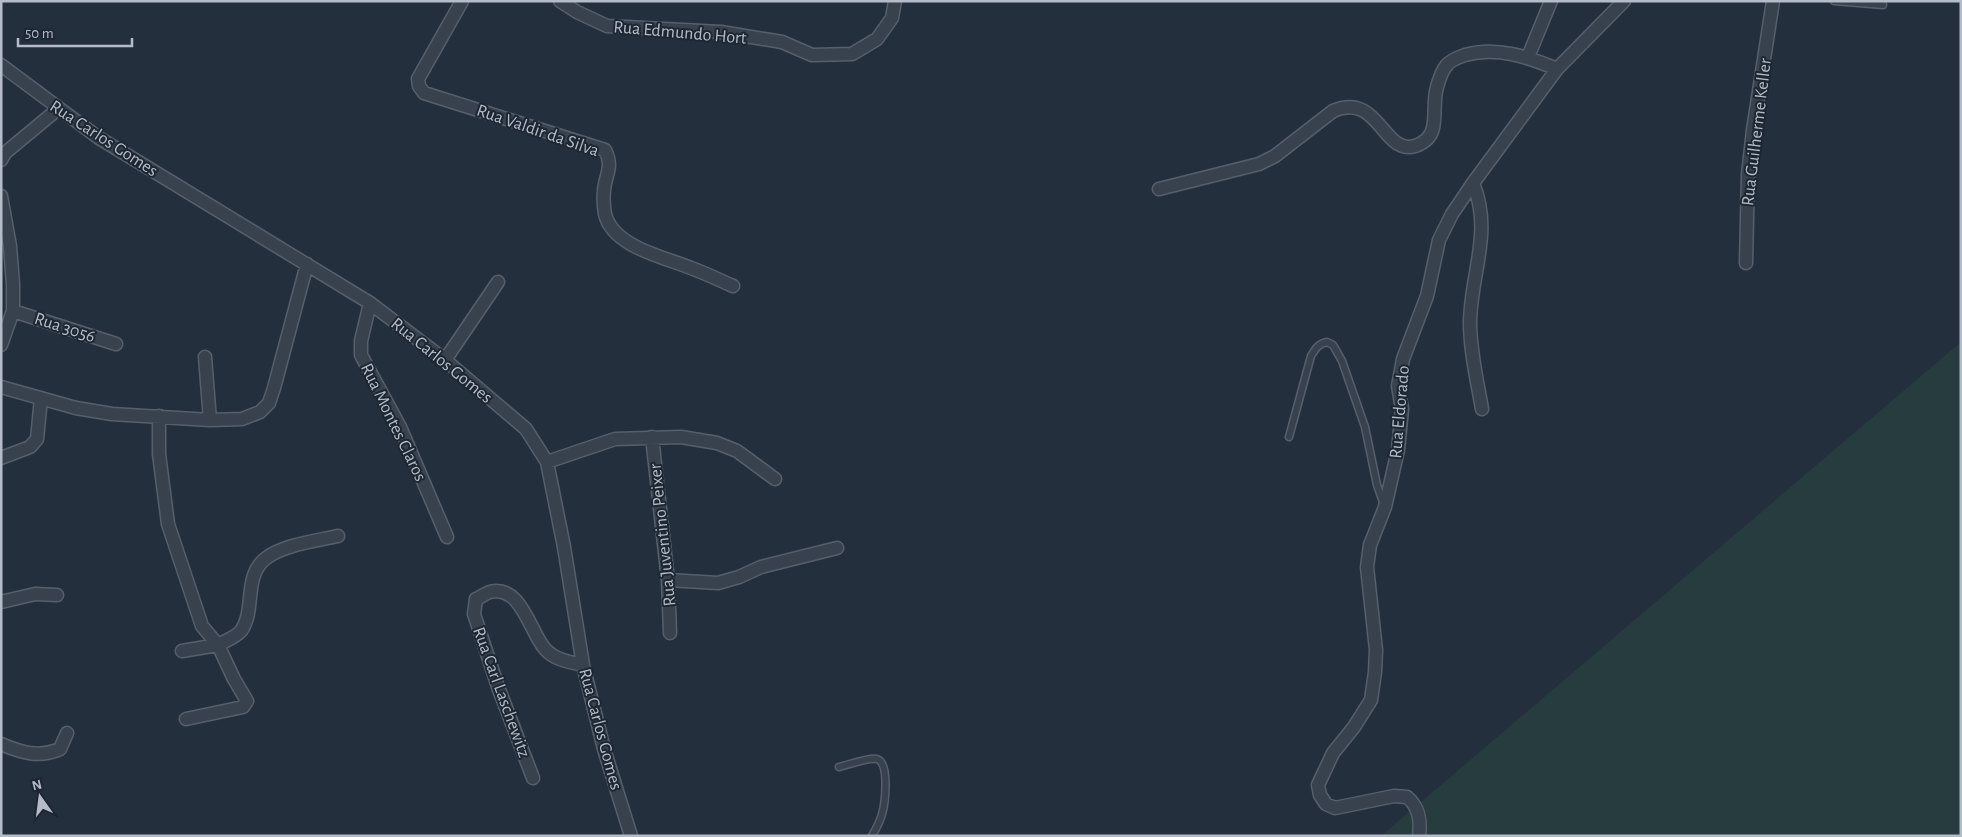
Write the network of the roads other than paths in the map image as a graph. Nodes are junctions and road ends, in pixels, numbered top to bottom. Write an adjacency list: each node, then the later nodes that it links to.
1 (462, 1): 20 (street, Rua Valdir da Silva)
2 (560, 1): 3 (street, Rua Edmundo Hort)
3 (895, 1)
4 (1551, 1): 9 (street)
5 (1624, 1): 11 (street, Rua Eldorado)
6 (1773, 1): 17 (street, Rua Guilherme Keller)
7 (1834, 1): 8 (lane)
8 (1883, 5)
9 (1528, 57): 11 (street); 15 (street)
10 (1, 65): 12 (street, Rua Carlos Gomes)
11 (1557, 68): 14 (street, Rua Eldorado)
12 (58, 109): 13 (street); 18 (street, Rua Carlos Gomes)
13 (1, 160)
14 (1473, 183): 29 (street); 37 (street, Rua Eldorado)
15 (1159, 189)
16 (1, 196): 22 (street)
17 (1746, 262)
18 (307, 264): 21 (street, Rua Carlos Gomes); 31 (street)
19 (498, 282): 26 (street)
20 (734, 286)
21 (370, 303): 26 (street, Rua Carlos Gomes); 39 (street, Rua Montes Claros)
22 (13, 311): 23 (street, Rua 3056); 24 (street)
23 (116, 344)
24 (1, 345)
25 (205, 357): 31 (street)
26 (445, 360): 35 (street, Rua Carlos Gomes)
27 (1, 387): 28 (street)
28 (42, 398): 30 (street); 34 (street)
29 (1482, 409)
30 (159, 416): 31 (street); 45 (street)
31 (210, 420)
32 (652, 437): 35 (street); 36 (street); 41 (street, Rua Juventino Peixer)
33 (1289, 437): 37 (lane)
34 (1, 458)
35 (547, 462): 47 (street, Rua Carlos Gomes)
36 (774, 479)
37 (1385, 507): 55 (street, Rua Eldorado)
38 (338, 536): 45 (street)
39 (447, 537)
40 (836, 548): 41 (street)
41 (668, 580): 44 (street, Rua Juventino Peixer)
42 (58, 595): 43 (street)
43 (1, 602)
44 (670, 633)
45 (218, 645): 46 (street); 48 (street)
46 (182, 651)
47 (583, 665): 52 (street, Rua Carl Laschewitz); 53 (street, Rua Carlos Gomes)
48 (186, 719)
49 (68, 733): 50 (street)
50 (1, 744)
51 (839, 767): 54 (lane)
52 (533, 778)
53 (631, 836)
54 (872, 836)
55 (1419, 836)

